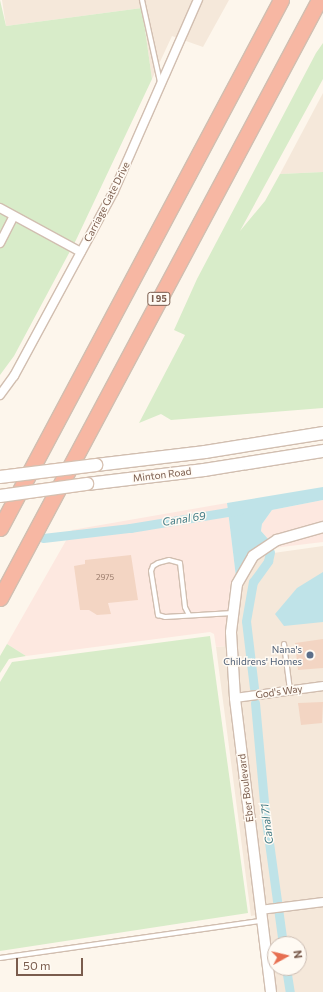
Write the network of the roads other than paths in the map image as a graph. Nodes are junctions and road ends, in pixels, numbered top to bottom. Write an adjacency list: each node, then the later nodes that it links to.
1 (142, 0): 5 (lane)
2 (198, 0): 5 (street, Carriage Gate Drive)
3 (281, 0): 16 (highway)
4 (319, 0): 17 (highway, I 95)
5 (161, 86): 9 (street, Carriage Gate Drive)
6 (0, 208): 7 (street)
7 (14, 216): 8 (street); 9 (street)
8 (0, 243)
9 (81, 252): 10 (street, Carriage Gate Drive)
10 (0, 395)
11 (323, 433): 13 (main road, Minton Road, bridge)
12 (323, 451): 14 (main road, Minton Road, bridge)
13 (0, 477)
14 (0, 496)
15 (323, 527): 18 (street, Eber Boulevard)
16 (0, 528)
17 (0, 598)
18 (234, 613): 19 (lane); 23 (street, Eber Boulevard)
19 (189, 615): 19 (lane)
20 (284, 644): 22 (lane)
21 (323, 686): 22 (street, God's Way)
22 (290, 690): 23 (street, God's Way)
23 (236, 698): 25 (street, Eber Boulevard)
24 (323, 902): 25 (street)
25 (264, 910): 26 (street, Eber Boulevard)
26 (262, 921): 27 (lane); 28 (street, Eber Boulevard)
27 (0, 958)
28 (271, 992)

